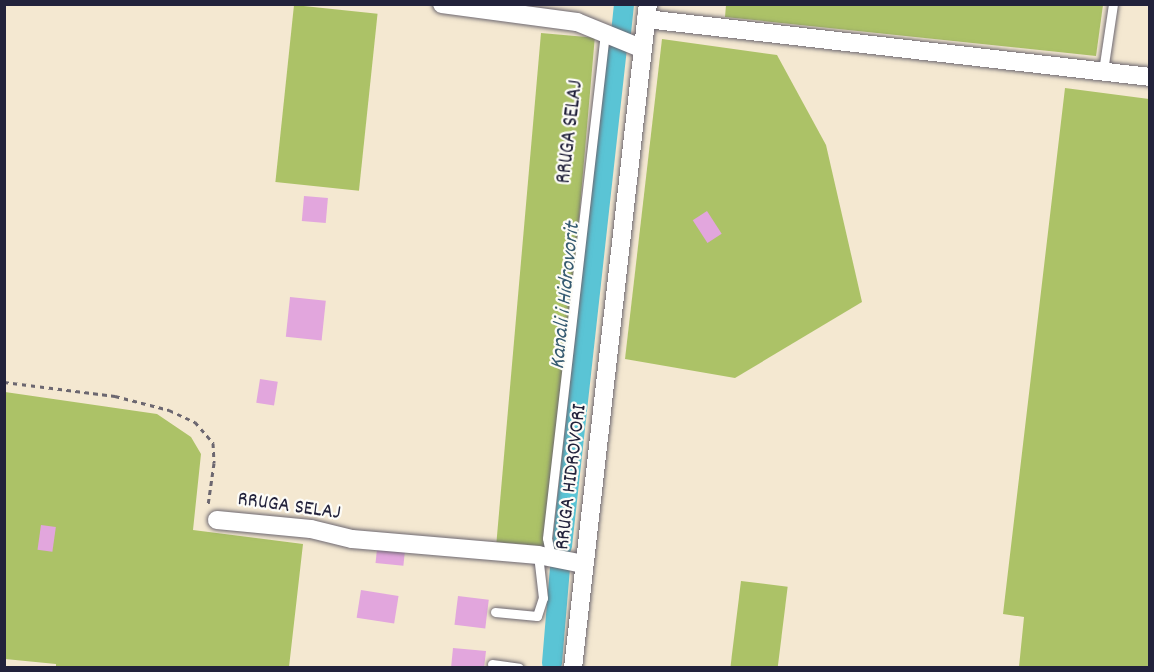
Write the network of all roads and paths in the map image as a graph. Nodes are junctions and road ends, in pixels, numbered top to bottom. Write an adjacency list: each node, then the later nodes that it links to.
1 (442, 4): 4 (street)
2 (1113, 4): 6 (lane)
3 (647, 12): 5 (street, RRUGA HIDROVORI); 6 (street)
4 (605, 33): 5 (street); 10 (lane, RRUGA SELAJ)
5 (643, 49): 11 (street, RRUGA HIDROVORI)
6 (1103, 71): 7 (street)
7 (1149, 77)
8 (4, 382): 9 (path, RRUGA SELAJ)
9 (217, 520): 10 (street, RRUGA SELAJ)
10 (545, 556): 11 (street, RRUGA SELAJ); 12 (lane)
11 (584, 564): 15 (street, RRUGA HIDROVORI)
12 (495, 612)
13 (492, 664): 14 (lane)
14 (519, 668)
15 (573, 668)

